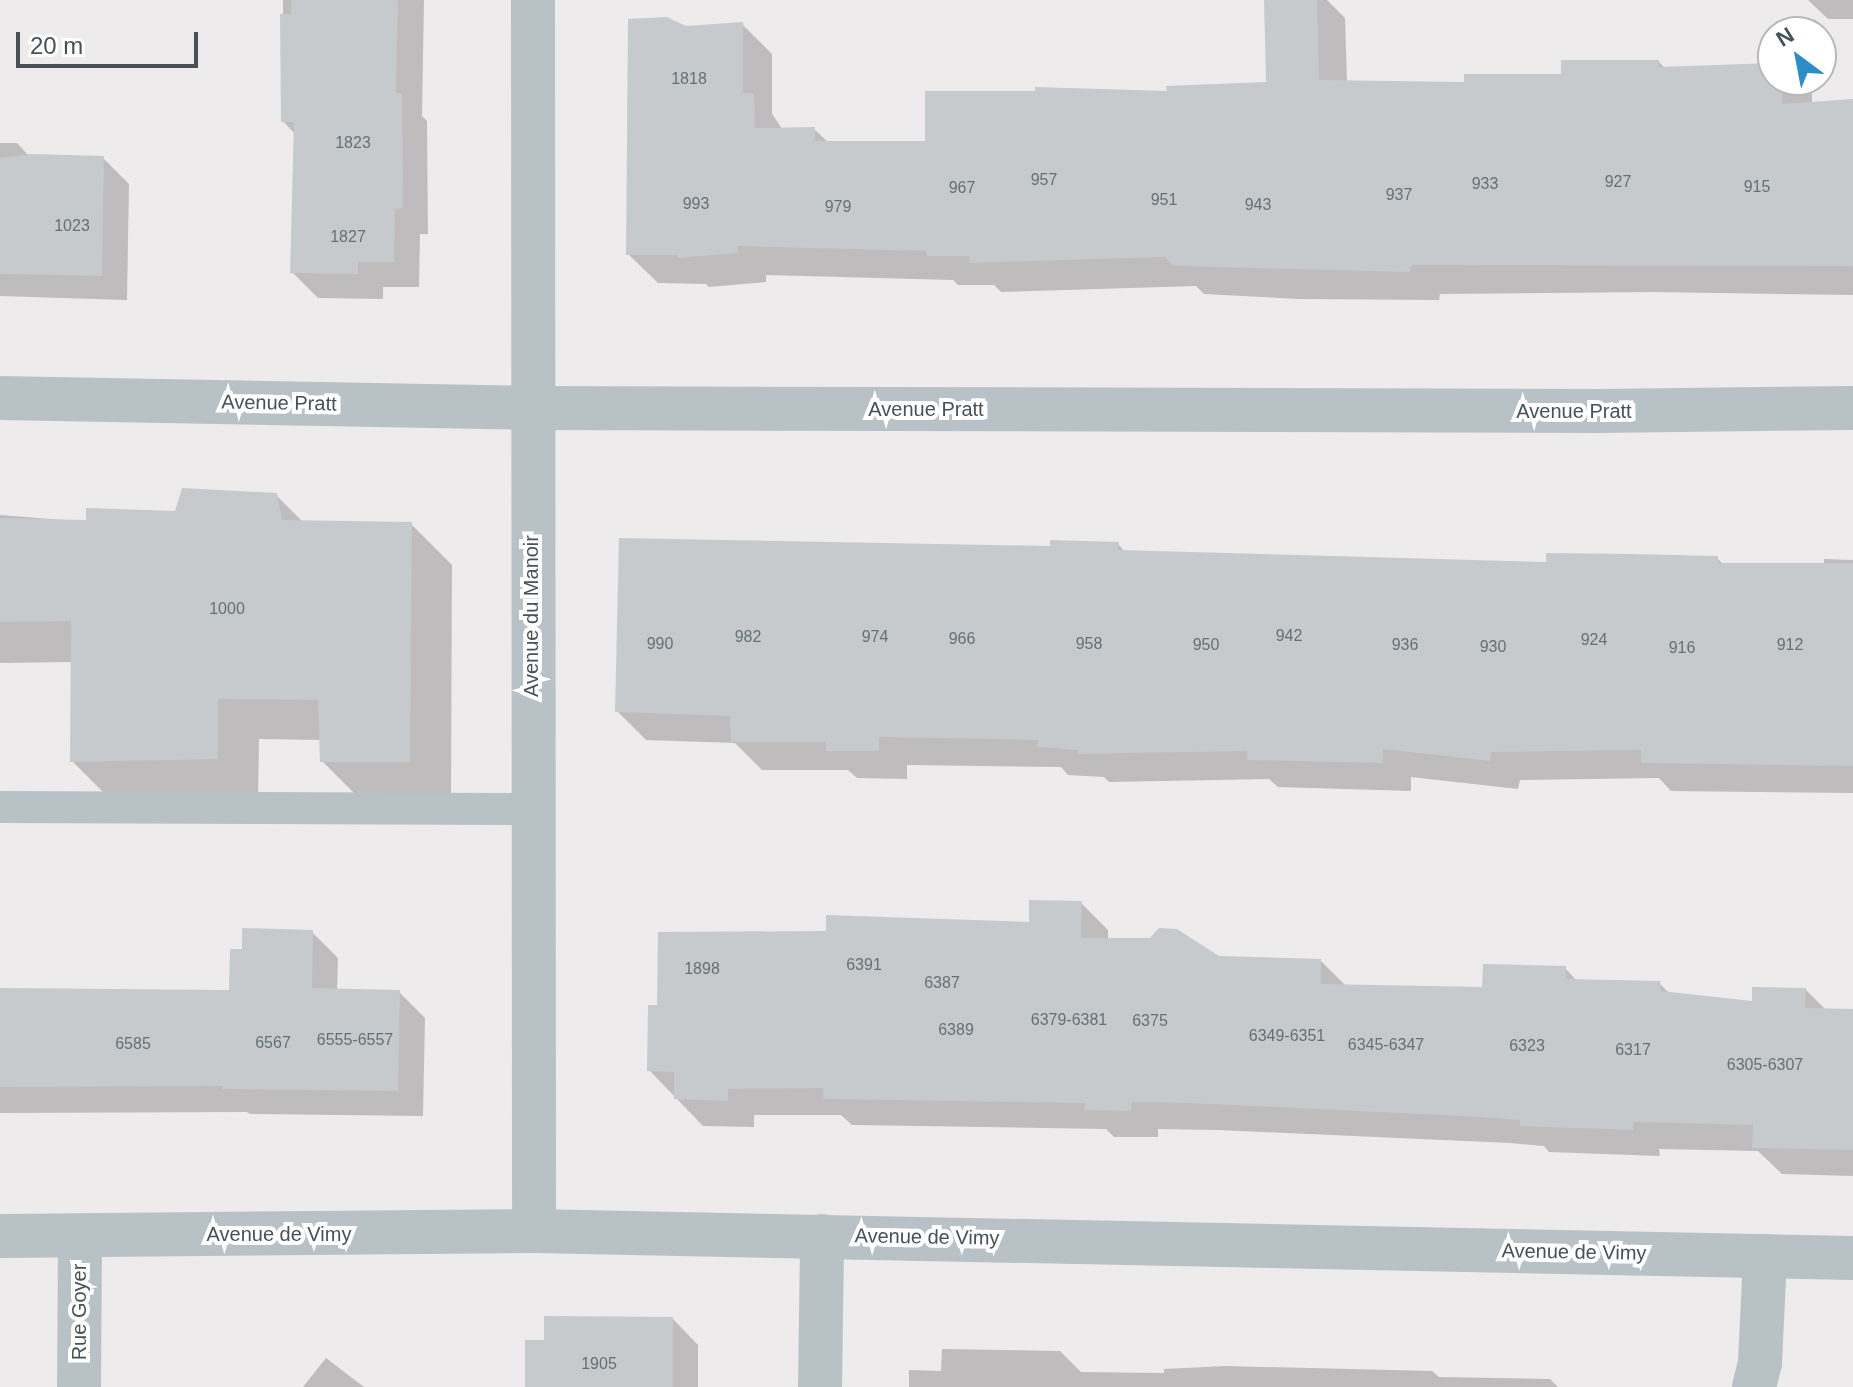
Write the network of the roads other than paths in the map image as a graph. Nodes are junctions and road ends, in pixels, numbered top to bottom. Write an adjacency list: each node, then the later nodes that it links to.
1 (533, 0): 3 (street, Avenue du Manoir)
2 (0, 398): 3 (street, Avenue Pratt)
3 (531, 408): 4 (street, Avenue Pratt); 6 (street, Avenue du Manoir)
4 (1853, 408)
5 (0, 807): 6 (lane)
6 (532, 809): 7 (street, Avenue du Manoir)
7 (534, 1231): 9 (street, Avenue de Vimy); 10 (street, Avenue de Vimy)
8 (0, 1236): 9 (street, Avenue de Vimy)
9 (80, 1236): 13 (street, Rue Goyer)
10 (822, 1236): 11 (street, Avenue de Vimy); 14 (street)
11 (1765, 1256): 12 (street, Avenue de Vimy); 15 (street)
12 (1853, 1258)
13 (79, 1387)
14 (820, 1387)
15 (1754, 1387)

